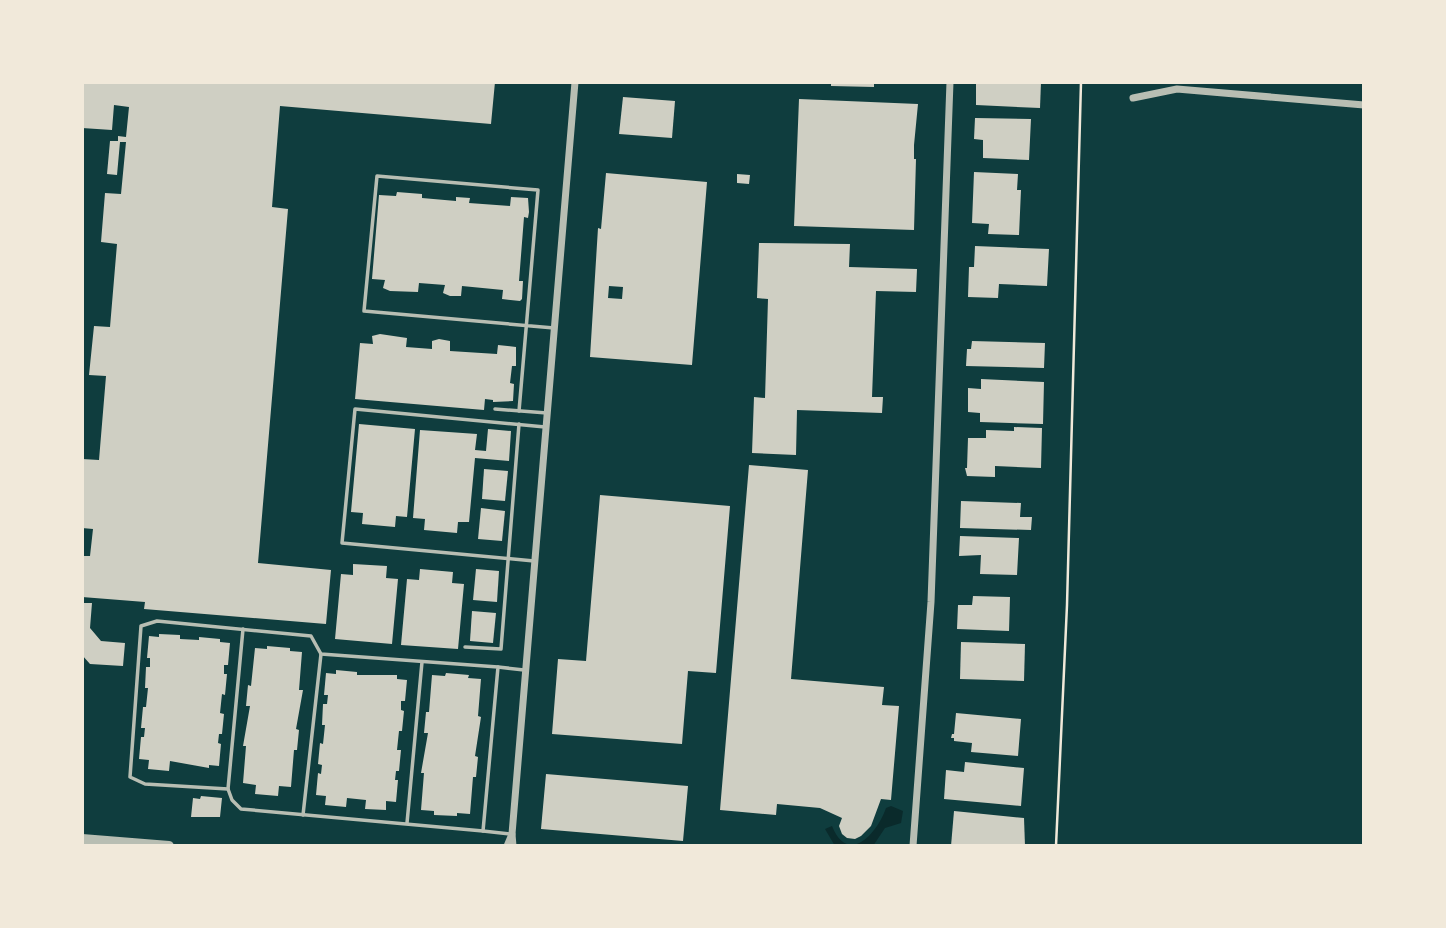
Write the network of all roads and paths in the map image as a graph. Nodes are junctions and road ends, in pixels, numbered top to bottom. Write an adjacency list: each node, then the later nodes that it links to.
1 (575, 82): 7 (street)
2 (950, 82): 30 (street)
3 (1081, 82): 31 (path)
4 (1133, 98): 5 (street)
5 (1364, 105)
6 (526, 325): 6 (lane); 7 (lane); 9 (lane)
7 (554, 328): 10 (street)
8 (495, 409): 9 (lane)
9 (519, 411): 10 (lane)
10 (547, 413): 12 (street)
11 (519, 424): 12 (lane); 13 (lane); 13 (lane)
12 (545, 427): 14 (street)
13 (509, 558): 14 (lane); 16 (lane)
14 (534, 561): 20 (street)
15 (243, 629): 17 (lane); 21 (lane); 21 (lane)
16 (465, 647)
17 (321, 654): 18 (lane); 22 (lane)
18 (422, 662): 19 (lane); 23 (lane)
19 (498, 667): 20 (lane); 24 (lane)
20 (524, 670): 25 (street)
21 (228, 789): 22 (lane)
22 (303, 816): 23 (lane)
23 (407, 823): 24 (lane)
24 (483, 831): 25 (lane)
25 (512, 834): 28 (street); 29 (street)
26 (82, 839): 27 (street)
27 (169, 846)
28 (507, 846)
29 (513, 846)
30 (913, 846)
31 (1056, 846)

